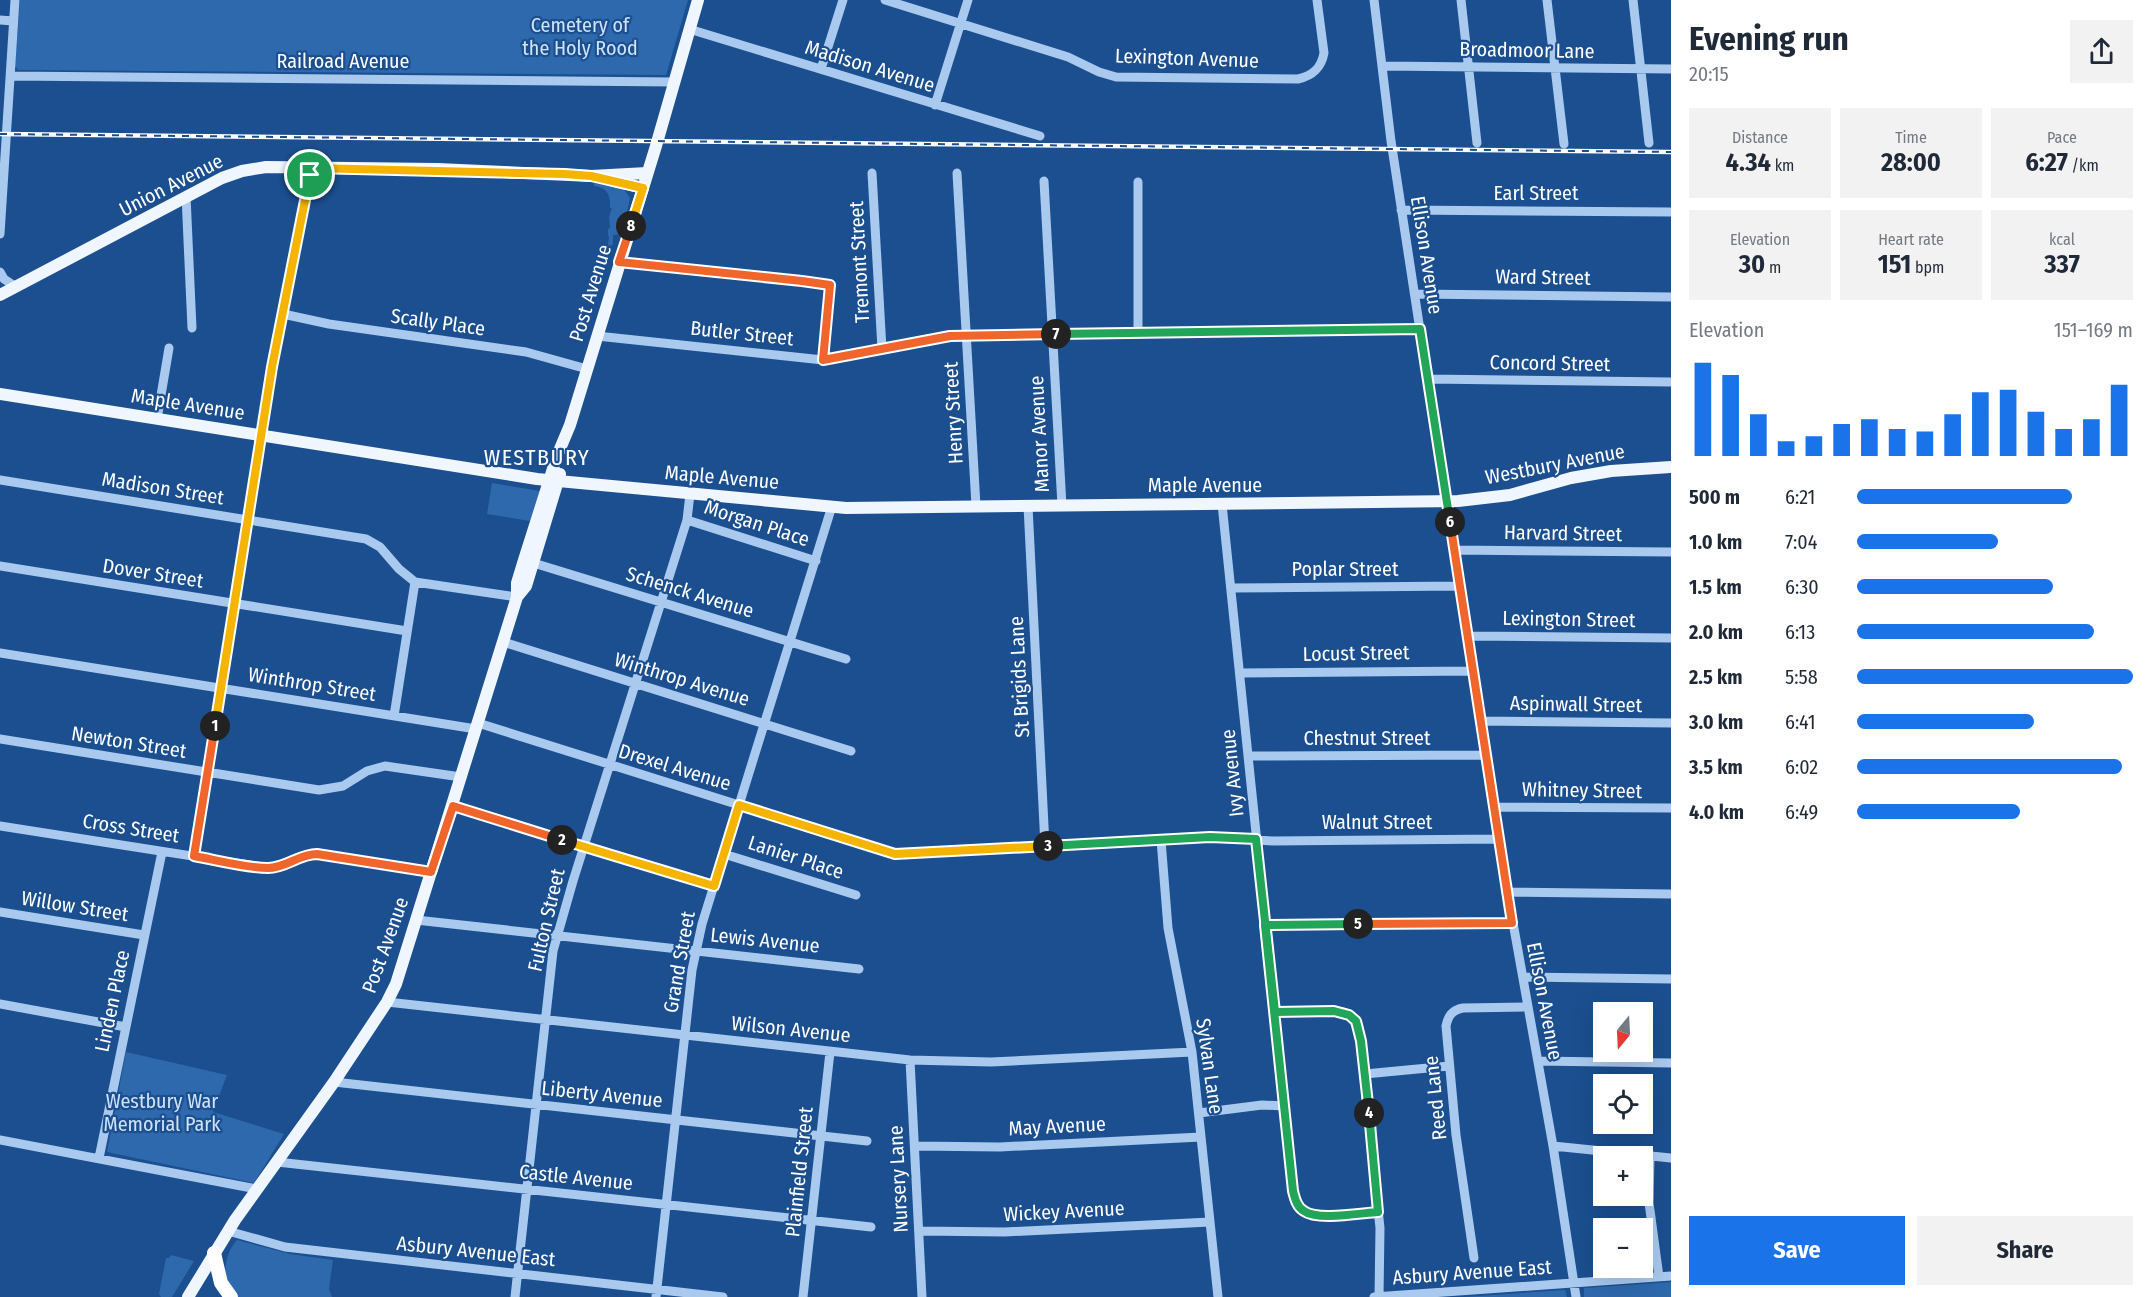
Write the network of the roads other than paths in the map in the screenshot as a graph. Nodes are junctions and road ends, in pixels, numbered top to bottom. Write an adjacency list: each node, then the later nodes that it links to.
1 (15, 0): 12 (street)
2 (698, 0): 14 (main road, Post Avenue)
3 (843, 0): 18 (street)
4 (885, 0): 13 (street, Lexington Avenue)
5 (968, 0): 13 (street)
6 (1317, 0): 13 (street, Lexington Avenue)
7 (1374, 0): 15 (street, Ellison Avenue)
8 (1461, 0): 16 (street)
9 (1547, 0): 17 (street)
10 (1633, 0): 19 (street)
11 (0, 20): 12 (street)
12 (13, 21): 21 (street)
13 (961, 23): 23 (street)
14 (689, 29): 18 (street, Madison Avenue); 22 (main road, Post Avenue)
15 (1382, 66): 16 (street, Broadmoor Lane); 37 (street, Ellison Avenue)
16 (1469, 67): 17 (street, Broadmoor Lane); 25 (street)
17 (1555, 68): 19 (street, Broadmoor Lane); 27 (street)
18 (821, 69): 23 (street, Madison Avenue)
19 (1641, 69): 20 (street, Broadmoor Lane); 26 (street)
20 (1671, 69)
21 (11, 76): 22 (street, Railroad Avenue); 39 (street)
22 (675, 82): 29 (main road, Post Avenue)
23 (936, 105): 24 (street, Madison Avenue)
24 (1040, 136)
25 (1478, 143)
26 (1649, 143)
27 (1564, 144)
28 (312, 168): 32 (main road, Union Avenue); 36 (main road, Union Avenue); 46 (street)
29 (647, 173): 32 (main road, Union Avenue); 35 (main road, Post Avenue)
30 (872, 173): 54 (street, Tremont Street)
31 (957, 173): 52 (street, Henry Street)
32 (591, 176): 35 (main road, Union Avenue)
33 (1044, 181): 50 (street, Manor Avenue)
34 (1138, 183): 49 (street)
35 (643, 188): 40 (main road, Post Avenue)
36 (186, 196): 42 (main road, Union Avenue); 47 (street)
37 (1401, 210): 38 (street, Earl Street); 43 (street, Ellison Avenue)
38 (1671, 212)
39 (0, 234)
40 (619, 262): 51 (main road, Post Avenue); 55 (street)
41 (0, 272): 42 (street)
42 (16, 287): 44 (main road, Union Avenue)
43 (1415, 294): 45 (street, Ward Street); 48 (street, Ellison Avenue)
44 (0, 296)
45 (1671, 297)
46 (283, 314): 56 (street, Scally Place); 61 (street)
47 (192, 328)
48 (1420, 329): 49 (street, Butler Street); 57 (street, Ellison Avenue)
49 (1138, 332): 50 (street, Butler Street)
50 (1052, 334): 52 (street, Butler Street); 71 (street, Manor Avenue)
51 (597, 336): 55 (street, Butler Street); 56 (main road, Post Avenue)
52 (966, 336): 54 (street, Butler Street); 69 (street, Henry Street)
53 (170, 348): 60 (street)
54 (882, 349): 55 (street, Butler Street)
55 (823, 360)
56 (587, 369): 64 (main road, Post Avenue)
57 (1428, 379): 58 (street, Concord Street); 66 (street, Ellison Avenue)
58 (1671, 382)
59 (0, 394): 60 (main road, Maple Avenue)
60 (157, 418): 61 (main road, Maple Avenue)
61 (261, 435): 64 (main road, Maple Avenue); 72 (street)
62 (1671, 467): 66 (main road, Westbury Avenue)
63 (0, 480): 72 (street, Madison Street)
64 (553, 481): 65 (main road, Maple Avenue); 77 (main road, Post Avenue)
65 (690, 494): 68 (main road, Maple Avenue); 73 (street, Fulton Street)
66 (1447, 500): 67 (main road, Maple Avenue); 74 (street, Ellison Avenue)
67 (1222, 504): 71 (main road, Maple Avenue); 81 (street, Ivy Avenue)
68 (832, 506): 69 (main road, Maple Avenue); 76 (street, Grand Street)
69 (976, 506): 70 (main road, Maple Avenue)
70 (1028, 506): 71 (main road, Maple Avenue); 117 (street, St Brigids Lane)
71 (1062, 506)
72 (248, 520): 79 (street, Madison Street); 84 (street)
73 (687, 520): 76 (street, Morgan Place); 83 (street, Fulton Street)
74 (1454, 550): 75 (street, Harvard Street); 80 (street, Ellison Avenue)
75 (1671, 552)
76 (816, 561): 89 (street, Grand Street)
77 (528, 562): 82 (main road, Post Avenue); 83 (street, Schenck Avenue)
78 (0, 566): 84 (street, Dover Street)
79 (415, 582): 82 (street); 85 (street)
80 (1460, 586): 81 (street, Poplar Street); 86 (street, Ellison Avenue)
81 (1231, 588): 93 (street, Ivy Avenue)
82 (517, 597): 88 (main road, Post Avenue)
83 (660, 602): 89 (street, Schenck Avenue); 94 (street, Fulton Street)
84 (234, 604): 85 (street, Dover Street); 95 (street)
85 (407, 631): 96 (street)
86 (1468, 636): 87 (street, Lexington Street); 92 (street, Ellison Avenue)
87 (1671, 638)
88 (503, 642): 94 (street, Winthrop Avenue); 100 (main road, Post Avenue)
89 (790, 642): 91 (street, Schenck Avenue); 99 (street, Grand Street)
90 (0, 653): 95 (street, Winthrop Street)
91 (846, 658)
92 (1473, 670): 93 (street, Locust Street); 97 (street, Ellison Avenue)
93 (1240, 673): 104 (street, Ivy Avenue)
94 (635, 683): 99 (street, Winthrop Avenue); 105 (street, Fulton Street)
95 (221, 688): 96 (street, Winthrop Street); 106 (street)
96 (394, 716): 100 (street, Winthrop Street)
97 (1480, 721): 98 (street, Aspinwall Street); 103 (street, Ellison Avenue)
98 (1671, 723)
99 (765, 724): 102 (street, Winthrop Avenue); 108 (street, Grand Street)
100 (477, 726): 105 (street, Drexel Avenue); 107 (main road, Post Avenue)
101 (0, 739): 106 (street, Newton Street)
102 (851, 751)
103 (1485, 755): 104 (street, Chestnut Street); 110 (street, Ellison Avenue)
104 (1248, 756): 113 (street, Ivy Avenue)
105 (609, 765): 108 (street, Drexel Avenue); 116 (street, Fulton Street)
106 (207, 772): 107 (street, Newton Street); 120 (street)
107 (461, 777): 109 (main road, Post Avenue)
108 (739, 805): 117 (street, Drexel Avenue); 119 (street, Grand Street)
109 (453, 806): 116 (street); 121 (main road, Post Avenue)
110 (1493, 807): 111 (street, Whitney Street); 114 (street, Ellison Avenue)
111 (1671, 808)
112 (0, 826): 118 (street, Cross Street)
113 (1256, 839): 114 (street, Walnut Street); 115 (street, Drexel Avenue); 129 (street, Ivy Avenue)
114 (1498, 839): 123 (street, Ellison Avenue)
115 (1161, 840): 117 (street, Drexel Avenue); 144 (street, Sylvan Lane)
116 (583, 846): 122 (street); 131 (street, Fulton Street)
117 (1045, 846)
118 (162, 852): 120 (street, Cross Street); 130 (street, Linden Place)
119 (724, 854): 122 (street, Grand Street); 125 (street, Lanier Place)
120 (194, 856): 121 (street, Cross Street)
121 (431, 872): 127 (main road, Post Avenue)
122 (714, 886): 132 (street, Grand Street)
123 (1506, 892): 124 (street); 128 (street, Ellison Avenue)
124 (1671, 894)
125 (856, 895)
126 (0, 912): 130 (street, Willow Street)
127 (416, 920): 131 (street, Lewis Avenue); 136 (main road, Post Avenue)
128 (1512, 923): 129 (street); 134 (street, Ellison Avenue)
129 (1265, 925): 139 (street, Ivy Avenue)
130 (144, 935): 141 (street, Linden Place)
131 (558, 936): 132 (street, Lewis Avenue); 140 (street, Fulton Street)
132 (696, 951): 133 (street, Lewis Avenue); 142 (street, Grand Street)
133 (859, 969)
134 (1522, 978): 135 (street); 138 (street, Ellison Avenue)
135 (1671, 979)
136 (387, 1002): 140 (street, Wilson Avenue); 150 (main road, Post Avenue)
137 (0, 1004): 141 (street)
138 (1528, 1007): 146 (street, Ellison Avenue); 148 (street, Reed Lane)
139 (1275, 1012): 149 (street); 152 (street, Ivy Avenue)
140 (546, 1020): 142 (street, Wilson Avenue); 151 (street, Fulton Street)
141 (126, 1027): 163 (street, Linden Place)
142 (685, 1035): 143 (street, Wilson Avenue); 154 (street, Grand Street)
143 (830, 1052): 145 (street, Wilson Avenue); 155 (street, Plainfield Street)
144 (1192, 1052): 145 (street, Wilson Avenue); 153 (street, Sylvan Lane)
145 (910, 1060): 159 (street, Nursery Lane)
146 (1538, 1062): 147 (street); 160 (street, Ellison Avenue)
147 (1671, 1063)
148 (1449, 1066): 149 (street); 177 (street, Reed Lane)
149 (1365, 1074): 170 (street)
150 (334, 1082): 151 (street, Liberty Avenue); 165 (main road, Post Avenue)
151 (536, 1105): 154 (street, Liberty Avenue); 167 (street, Fulton Street)
152 (1285, 1106): 153 (street); 170 (street, Ivy Avenue)
153 (1199, 1113): 156 (street, Sylvan Lane)
154 (675, 1120): 155 (street, Liberty Avenue); 168 (street, Grand Street)
155 (821, 1136): 158 (street, Liberty Avenue); 171 (street, Plainfield Street)
156 (1201, 1137): 159 (street, May Avenue); 172 (street, Sylvan Lane)
157 (0, 1140): 163 (street)
158 (867, 1141)
159 (915, 1146): 175 (street, Nursery Lane)
160 (1553, 1146): 161 (street); 181 (street, Ellison Avenue)
161 (1593, 1150)
162 (1653, 1156): 164 (street)
163 (99, 1158): 166 (street)
164 (1671, 1158)
165 (278, 1162): 166 (main road, Post Avenue); 167 (street, Castle Avenue)
166 (257, 1189): 174 (main road, Post Avenue)
167 (527, 1189): 168 (street, Castle Avenue); 178 (street, Fulton Street)
168 (666, 1205): 171 (street, Castle Avenue); 182 (street, Grand Street)
169 (1649, 1206): 180 (street)
170 (1378, 1212): 191 (street)
171 (812, 1221): 173 (street, Castle Avenue); 187 (street, Plainfield Street)
172 (1210, 1222): 175 (street, Wickey Avenue); 189 (street, Sylvan Lane)
173 (871, 1227)
174 (228, 1231): 176 (main road, Post Avenue); 178 (street, Asbury Avenue East)
175 (919, 1231): 188 (street, Nursery Lane)
176 (214, 1253): 183 (main road, Post Avenue); 184 (highway)
177 (1474, 1258)
178 (517, 1274): 182 (street, Asbury Avenue East); 185 (street, Fulton Street)
179 (1671, 1276): 180 (street, Asbury Avenue East)
180 (1659, 1277): 181 (street, Asbury Avenue East)
181 (1574, 1283): 191 (street, Asbury Avenue East); 192 (street, Ellison Avenue)
182 (656, 1293): 186 (street, Asbury Avenue East)
183 (188, 1297)
184 (231, 1297)
185 (515, 1297)
186 (723, 1297)
187 (803, 1297)
188 (922, 1297)
189 (1218, 1297)
190 (1374, 1297): 191 (street, Asbury Avenue East)
191 (1380, 1297)
192 (1576, 1297)

